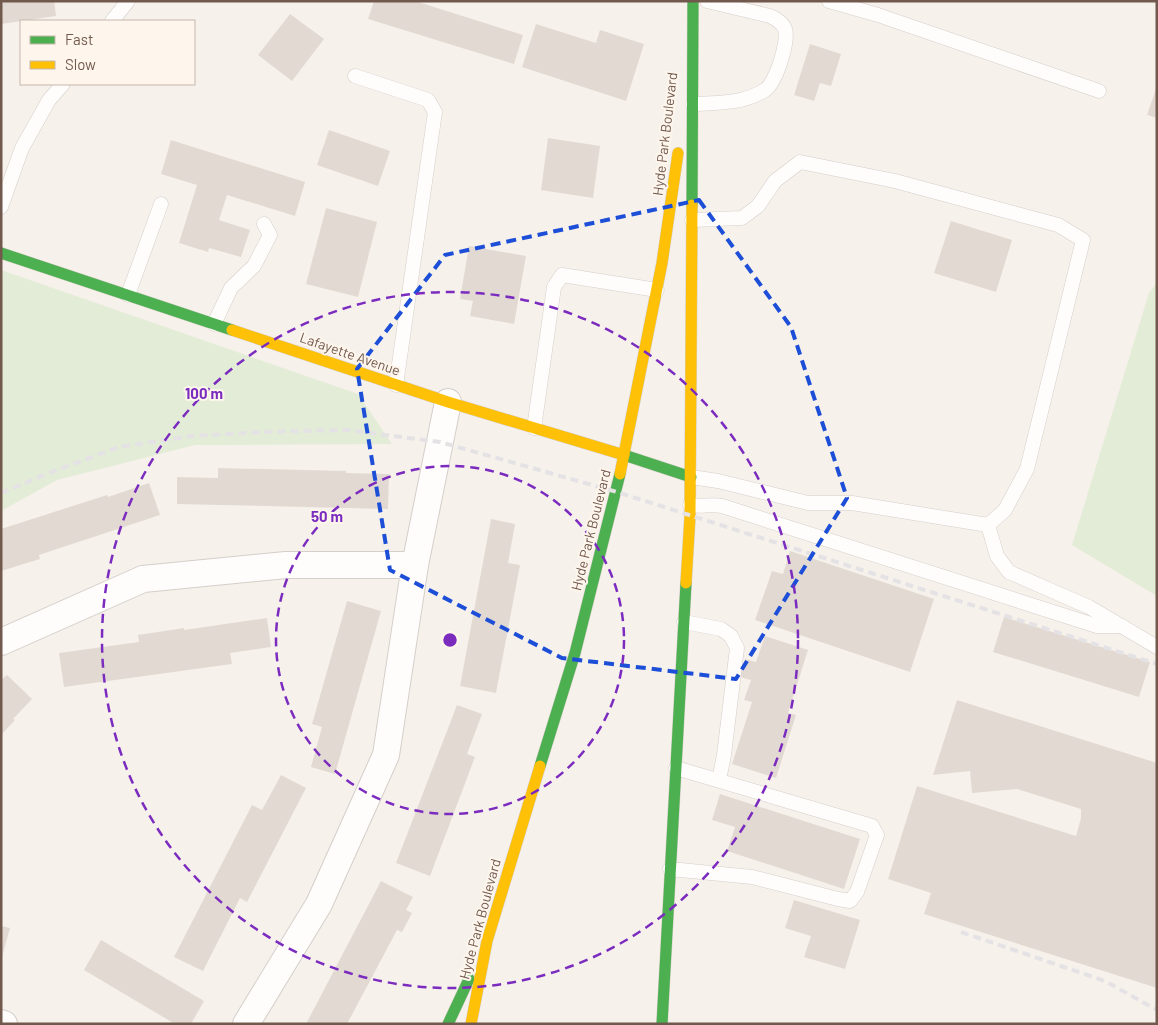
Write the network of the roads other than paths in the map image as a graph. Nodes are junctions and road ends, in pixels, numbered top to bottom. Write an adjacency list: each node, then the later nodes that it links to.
1 (128, 1): 5 (lane)
2 (693, 1): 6 (main road, Hyde Park Boulevard)
3 (707, 1): 10 (lane)
4 (829, 1): 9 (lane)
5 (113, 20)
6 (693, 33): 10 (main road, Hyde Park Boulevard); 16 (main road, Hyde Park Boulevard)
7 (355, 76): 19 (lane)
8 (62, 85): 12 (lane)
9 (1099, 90)
10 (693, 104): 13 (main road, Hyde Park Boulevard)
11 (161, 204): 17 (lane)
12 (1, 207)
13 (692, 220): 23 (main road, Hyde Park Boulevard); 25 (lane)
14 (264, 224): 18 (lane)
15 (1, 253): 17 (main road, Lafayette Avenue)
16 (657, 290): 21 (lane); 22 (main road, Hyde Park Boulevard)
17 (128, 295): 18 (main road, Lafayette Avenue)
18 (214, 324): 19 (main road, Lafayette Avenue)
19 (396, 385): 20 (main road, Lafayette Avenue)
20 (448, 402): 21 (main road, Lafayette Avenue); 26 (street)
21 (534, 428): 22 (main road, Lafayette Avenue)
22 (624, 455): 23 (main road, Lafayette Avenue); 34 (main road, Hyde Park Boulevard)
23 (691, 477): 24 (main road, Hyde Park Boulevard); 25 (lane)
24 (690, 505): 27 (main road, Hyde Park Boulevard); 28 (lane)
25 (988, 525): 28 (lane)
26 (415, 565): 29 (street); 36 (street)
27 (684, 622): 31 (main road, Hyde Park Boulevard); 32 (lane)
28 (1122, 626): 30 (lane)
29 (1, 642)
30 (1157, 647)
31 (676, 768): 32 (lane); 33 (main road, Hyde Park Boulevard)
32 (719, 780): 33 (lane)
33 (670, 870): 35 (main road, Hyde Park Boulevard)
34 (487, 941): 37 (main road); 38 (main road, Hyde Park Boulevard)
35 (660, 1022): 39 (lane)
36 (246, 1024)
37 (448, 1024)
38 (471, 1024)
39 (676, 1024)

